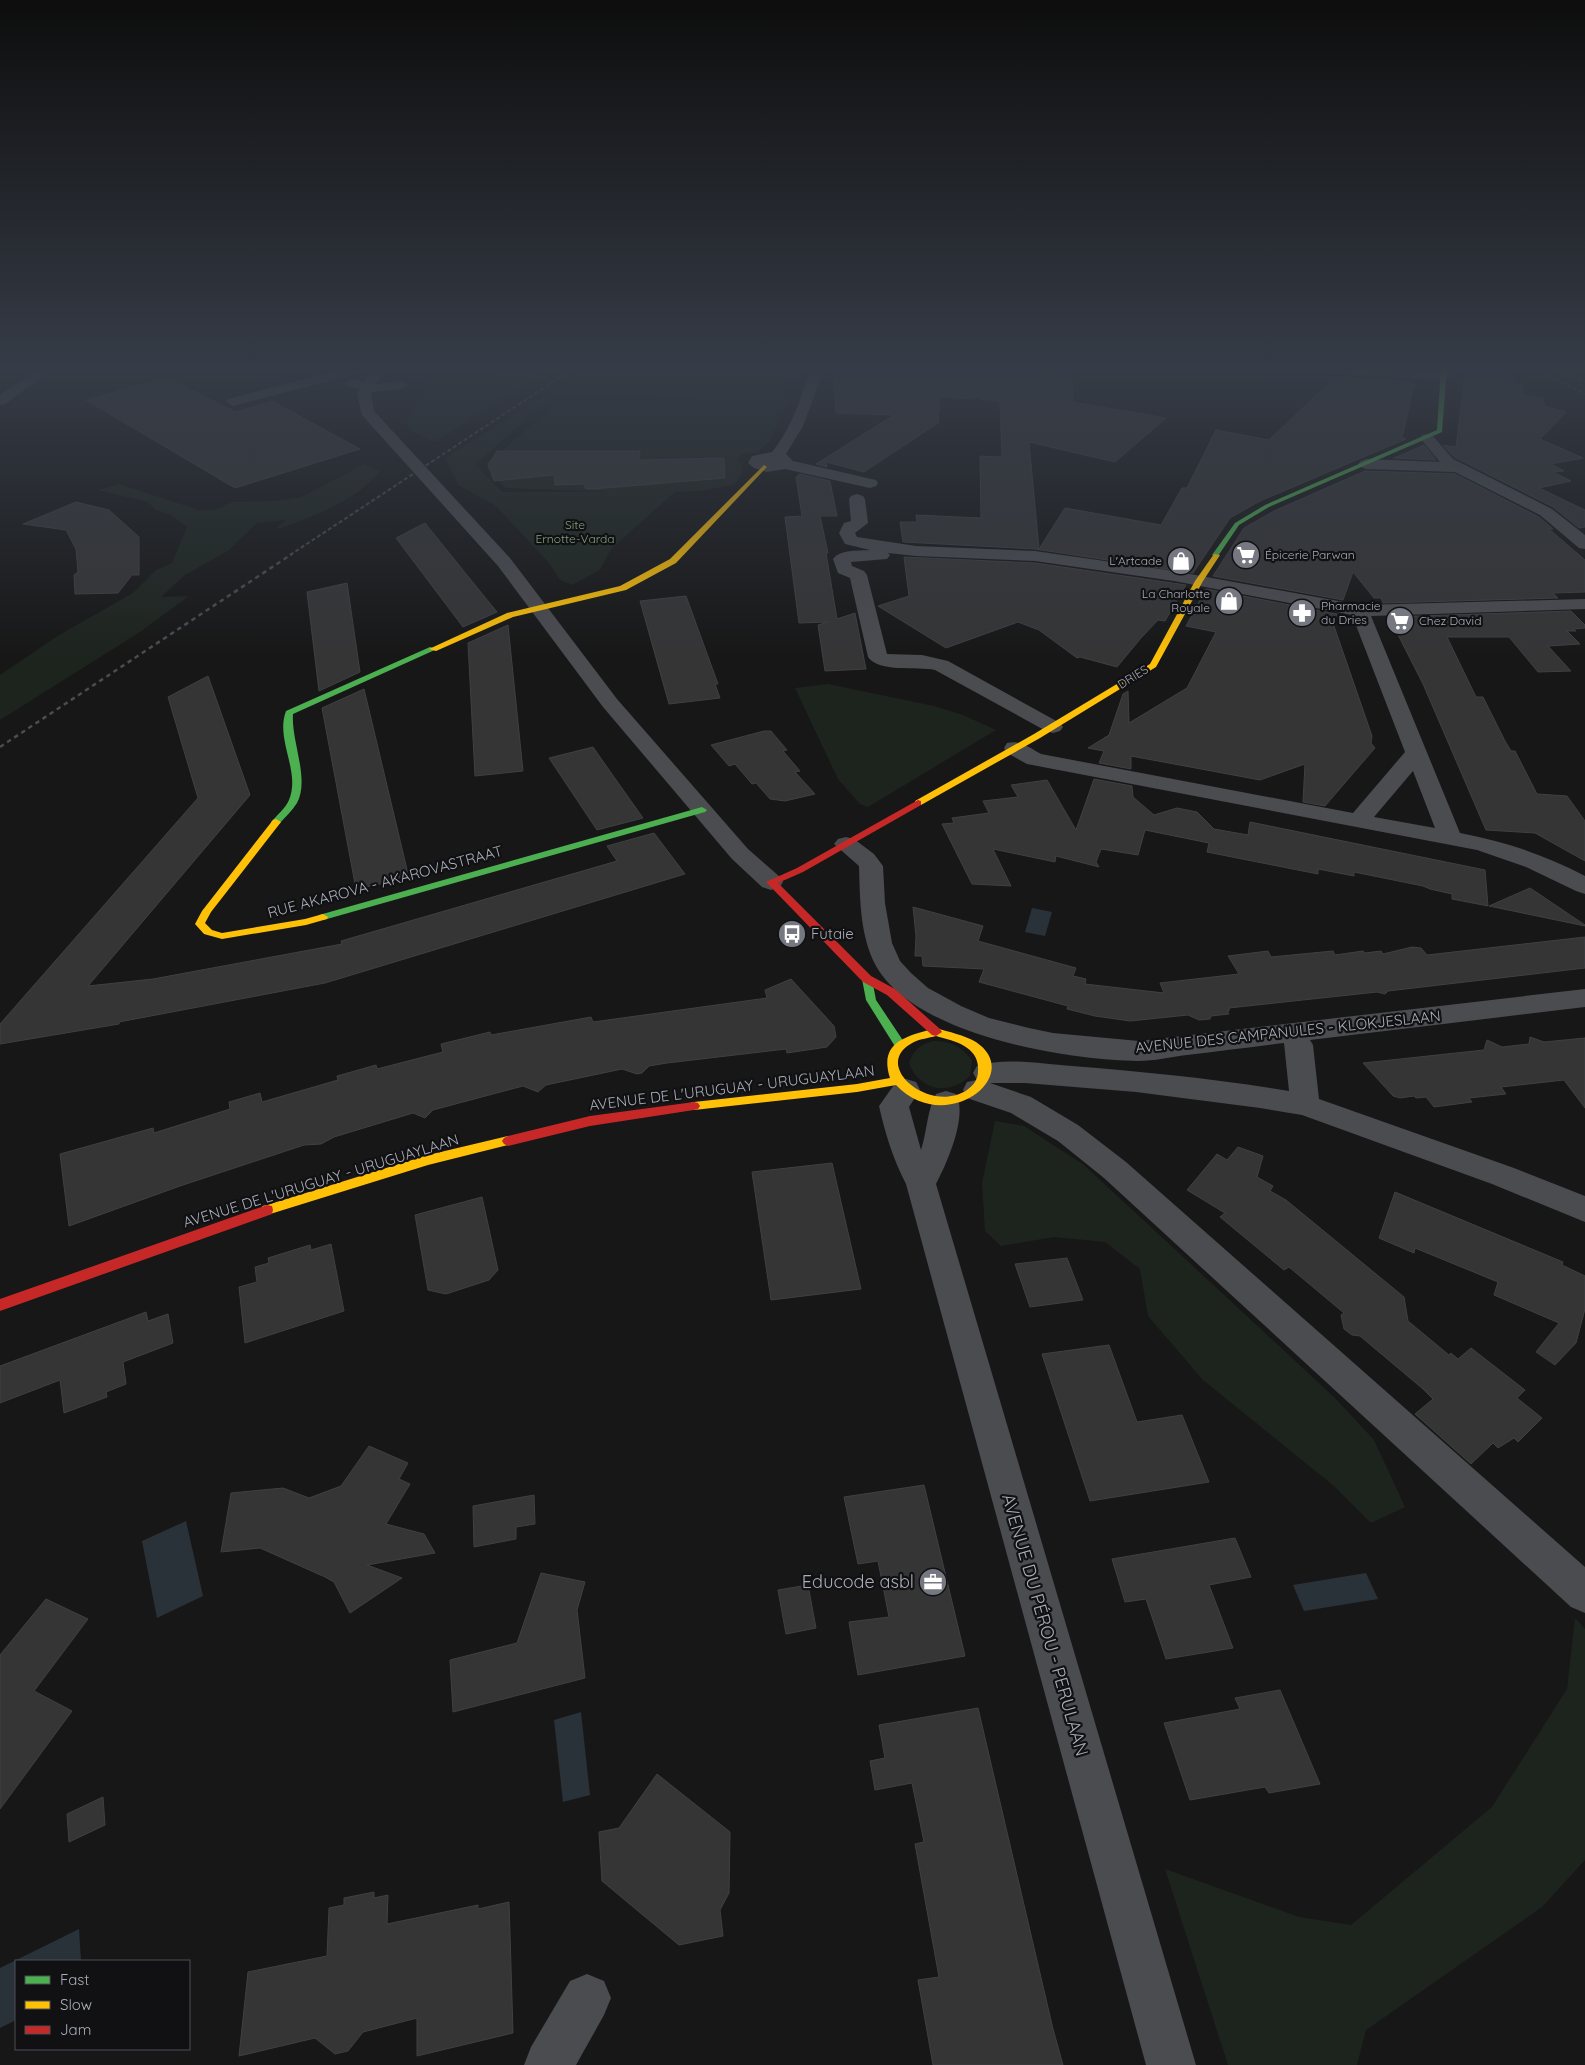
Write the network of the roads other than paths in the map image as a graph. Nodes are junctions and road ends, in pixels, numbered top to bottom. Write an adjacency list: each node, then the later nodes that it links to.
1 (415, 464): 15 (street)
2 (777, 464): 7 (street)
3 (797, 464): 9 (street)
4 (1366, 464): 13 (street, DRIES)
5 (1377, 464): 8 (street, DRIES)
6 (1453, 464): 8 (street)
7 (764, 467): 15 (street)
8 (1456, 467): 11 (street)
9 (870, 483)
10 (857, 499): 12 (street)
11 (1585, 544)
12 (916, 551): 13 (street); 17 (street)
13 (1199, 582): 16 (street); 17 (street, DRIES)
14 (1585, 604): 16 (street)
15 (539, 608): 20 (street); 20 (street, RUE AKAROVA - AKAROVASTRAAT)
16 (1360, 611): 19 (street)
17 (1053, 726): 18 (street, DRIES)
18 (1015, 748): 21 (street); 23 (street, DRIES)
19 (1416, 753): 21 (street); 22 (street)
20 (702, 810): 24 (street)
21 (1359, 820): 22 (street)
22 (1450, 837): 25 (street)
23 (846, 844): 24 (street, DRIES); 29 (street, AVENUE DES CAMPANULES - KLOKJESLAAN)
24 (771, 882): 26 (street)
25 (1585, 886)
26 (867, 979): 28 (street); 30 (street)
27 (1585, 998): 29 (street, AVENUE DES CAMPANULES - KLOKJESLAAN)
28 (936, 1032): 30 (street); 31 (street)
29 (1292, 1032): 34 (street)
30 (900, 1044): 32 (street)
31 (982, 1082): 33 (street); 34 (street); 38 (street)
32 (901, 1086): 33 (street); 35 (street, AVENUE DU PÉROU - PERULAAN); 37 (street, AVENUE DE L'URUGUAY - URUGUAYLAAN)
33 (946, 1102): 35 (street)
34 (1305, 1105): 36 (street)
35 (921, 1184): 41 (street, AVENUE DU PÉROU - PERULAAN)
36 (1585, 1209)
37 (0, 1305)
38 (1585, 1593)
39 (587, 1998): 40 (street)
40 (549, 2065)
41 (1171, 2065)

